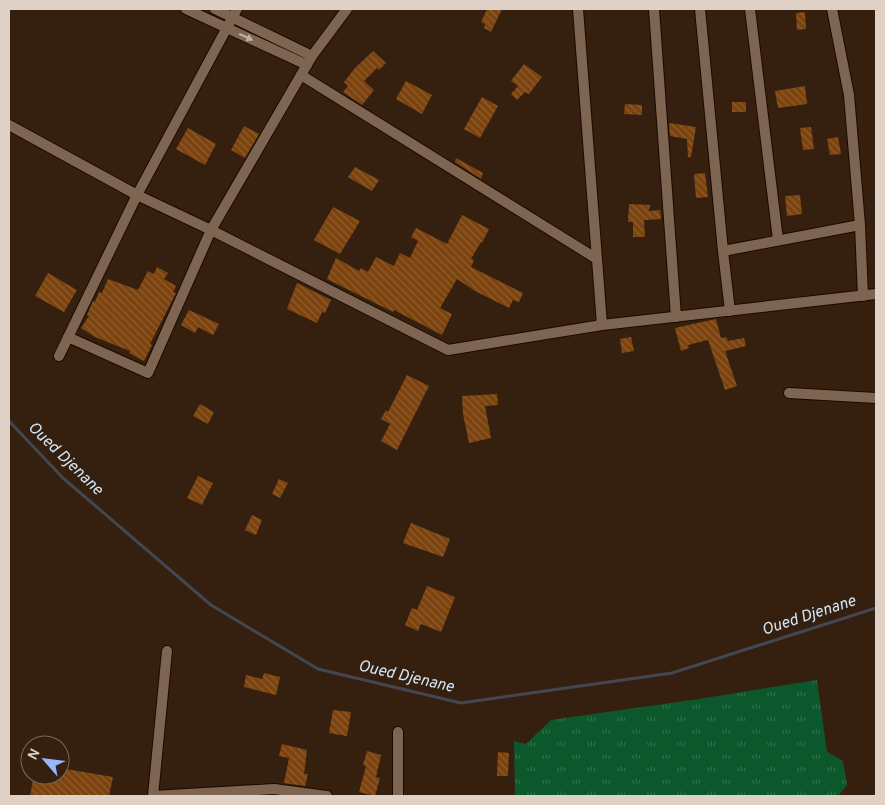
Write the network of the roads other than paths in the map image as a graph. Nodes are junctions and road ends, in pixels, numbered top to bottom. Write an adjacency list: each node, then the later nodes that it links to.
1 (186, 9): 10 (street)
2 (215, 9): 9 (street)
3 (347, 9): 11 (street)
4 (578, 9): 20 (street)
5 (654, 9): 24 (street)
6 (700, 9): 19 (street)
7 (750, 9): 18 (street)
8 (832, 9): 16 (street)
9 (235, 13): 10 (street); 11 (street)
10 (227, 28): 12 (street, one-way to 12); 15 (street)
11 (312, 56): 12 (street)
12 (307, 65): 13 (street)
13 (301, 75): 17 (street); 20 (street)
14 (9, 125): 15 (street)
15 (138, 195): 17 (street); 26 (street)
16 (860, 225): 18 (street); 22 (street)
17 (211, 230): 25 (street); 26 (street)
18 (778, 240): 19 (street)
19 (723, 251): 23 (street)
20 (597, 259): 25 (street)
21 (876, 294): 22 (street)
22 (863, 296): 23 (street)
23 (730, 311): 24 (street)
24 (676, 317): 25 (street)
25 (602, 325)
26 (68, 337): 27 (street)
27 (59, 356)
28 (789, 393): 29 (street)
29 (876, 398)
30 (167, 651): 32 (street)
31 (398, 732): 34 (street)
32 (153, 796): 33 (street)
33 (327, 796)
34 (398, 796)

